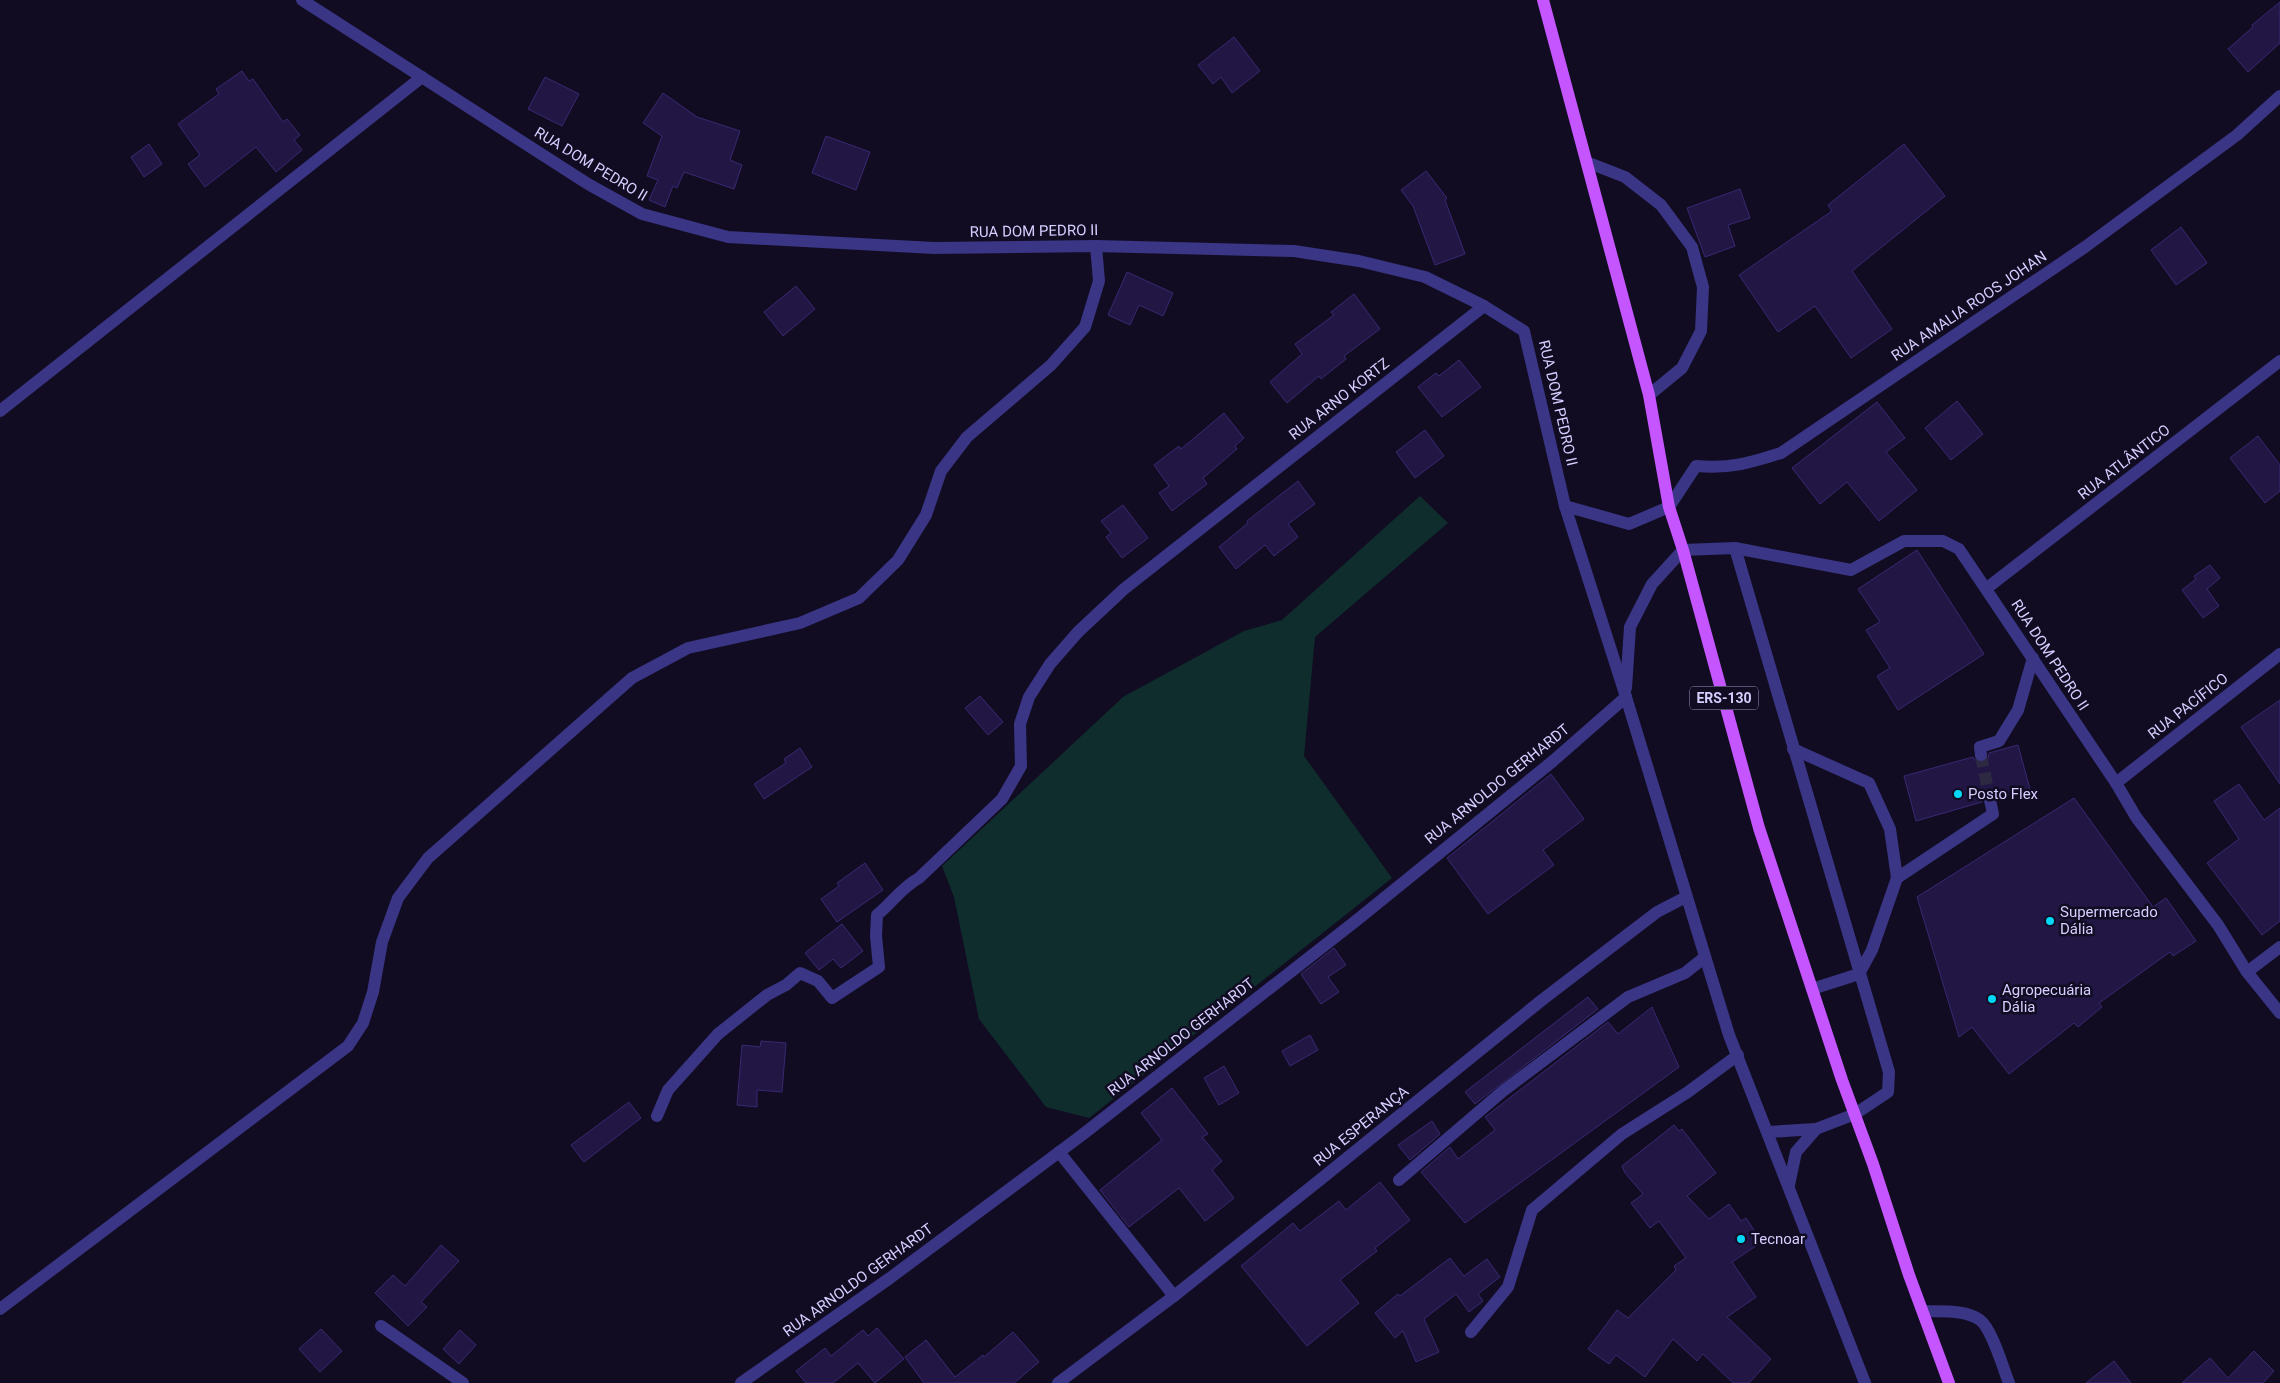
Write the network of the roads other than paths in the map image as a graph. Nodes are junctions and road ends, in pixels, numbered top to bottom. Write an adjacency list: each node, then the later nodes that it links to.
1 (302, 0): 3 (street, RUA DOM PEDRO II)
2 (1543, 0): 5 (main road, ERS-130)
3 (422, 77): 6 (street, RUA DOM PEDRO II); 10 (street)
4 (2280, 96): 12 (street, RUA AMALIA ROOS JOHAN)
5 (1589, 164): 9 (main road, ERS-130); 9 (street)
6 (1096, 246): 7 (street, RUA DOM PEDRO II); 40 (street)
7 (1484, 306): 11 (street, RUA DOM PEDRO II); 33 (street, RUA ARNO KORTZ)
8 (2280, 361): 15 (street, RUA ATLÂNTICO)
9 (1650, 395): 12 (main road, ERS-130)
10 (0, 411)
11 (1565, 506): 12 (street); 18 (street, RUA DOM PEDRO II)
12 (1669, 507): 14 (main road, ERS-130)
13 (1735, 548): 14 (street, RUA DOM PEDRO II); 15 (street, RUA DOM PEDRO II); 19 (street)
14 (1683, 550): 18 (street); 29 (main road, ERS-130)
15 (1987, 588): 17 (street, RUA DOM PEDRO II)
16 (2280, 654): 21 (street, RUA PACÍFICO)
17 (2033, 658): 20 (street); 21 (street, RUA DOM PEDRO II)
18 (1626, 697): 24 (street, RUA DOM PEDRO II); 36 (street, RUA ARNOLDO GERHARDT)
19 (1793, 749): 23 (street); 28 (street)
20 (1982, 755)
21 (2116, 783): 27 (street, RUA DOM PEDRO II)
22 (1990, 800): 23 (street)
23 (1897, 878): 28 (street)
24 (1686, 897): 26 (street, RUA DOM PEDRO II); 39 (street, RUA ESPERANÇA)
25 (2280, 947): 27 (street)
26 (1705, 957): 31 (street, RUA DOM PEDRO II); 37 (street)
27 (2247, 972): 30 (street, RUA DOM PEDRO II)
28 (1859, 974): 29 (street); 32 (street)
29 (1812, 989): 32 (main road, ERS-130)
30 (2280, 1013)
31 (1738, 1055): 35 (street, RUA DOM PEDRO II); 43 (street)
32 (1855, 1114): 34 (street); 41 (main road, ERS-130)
33 (657, 1116)
34 (1816, 1129): 35 (street); 38 (street)
35 (1768, 1132): 38 (street, RUA DOM PEDRO II)
36 (1059, 1152): 39 (street); 45 (street, RUA ARNOLDO GERHARDT)
37 (1399, 1180)
38 (1789, 1185): 47 (street, RUA DOM PEDRO II)
39 (1174, 1296): 46 (street, RUA ESPERANÇA)
40 (0, 1309)
41 (1922, 1311): 48 (main road, ERS-130); 49 (street)
42 (381, 1326): 44 (street)
43 (1471, 1332)
44 (463, 1383)
45 (741, 1383)
46 (1058, 1383)
47 (1865, 1383)
48 (1949, 1383)
49 (2009, 1383)

